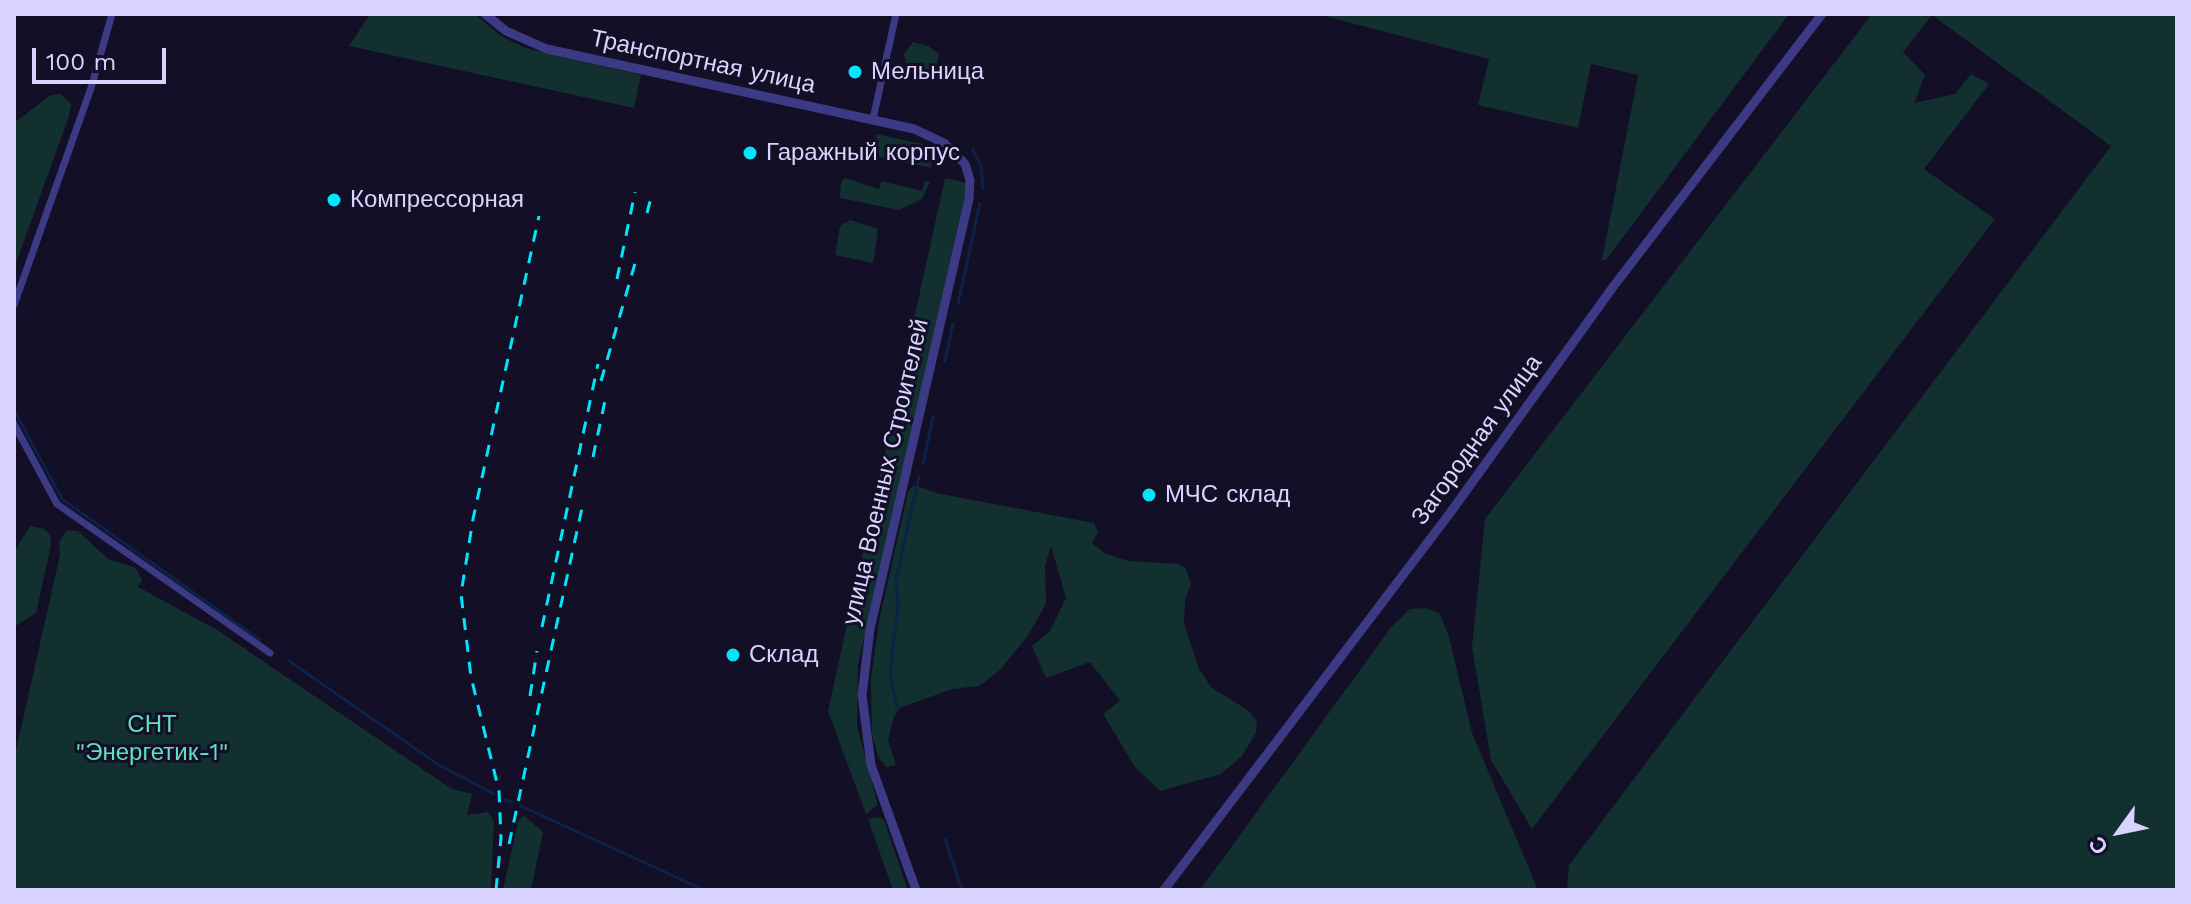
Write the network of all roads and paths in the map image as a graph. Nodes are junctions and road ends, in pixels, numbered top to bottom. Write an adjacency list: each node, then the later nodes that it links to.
1 (112, 14): 6 (street)
2 (485, 14): 5 (street, Транспортная улица)
3 (896, 14): 5 (street)
4 (1822, 14): 10 (street, Загородная улица)
5 (873, 119): 9 (street, улица Военных Строителей)
6 (14, 305)
7 (14, 424): 8 (street)
8 (270, 653)
9 (916, 890)
10 (1164, 890)

